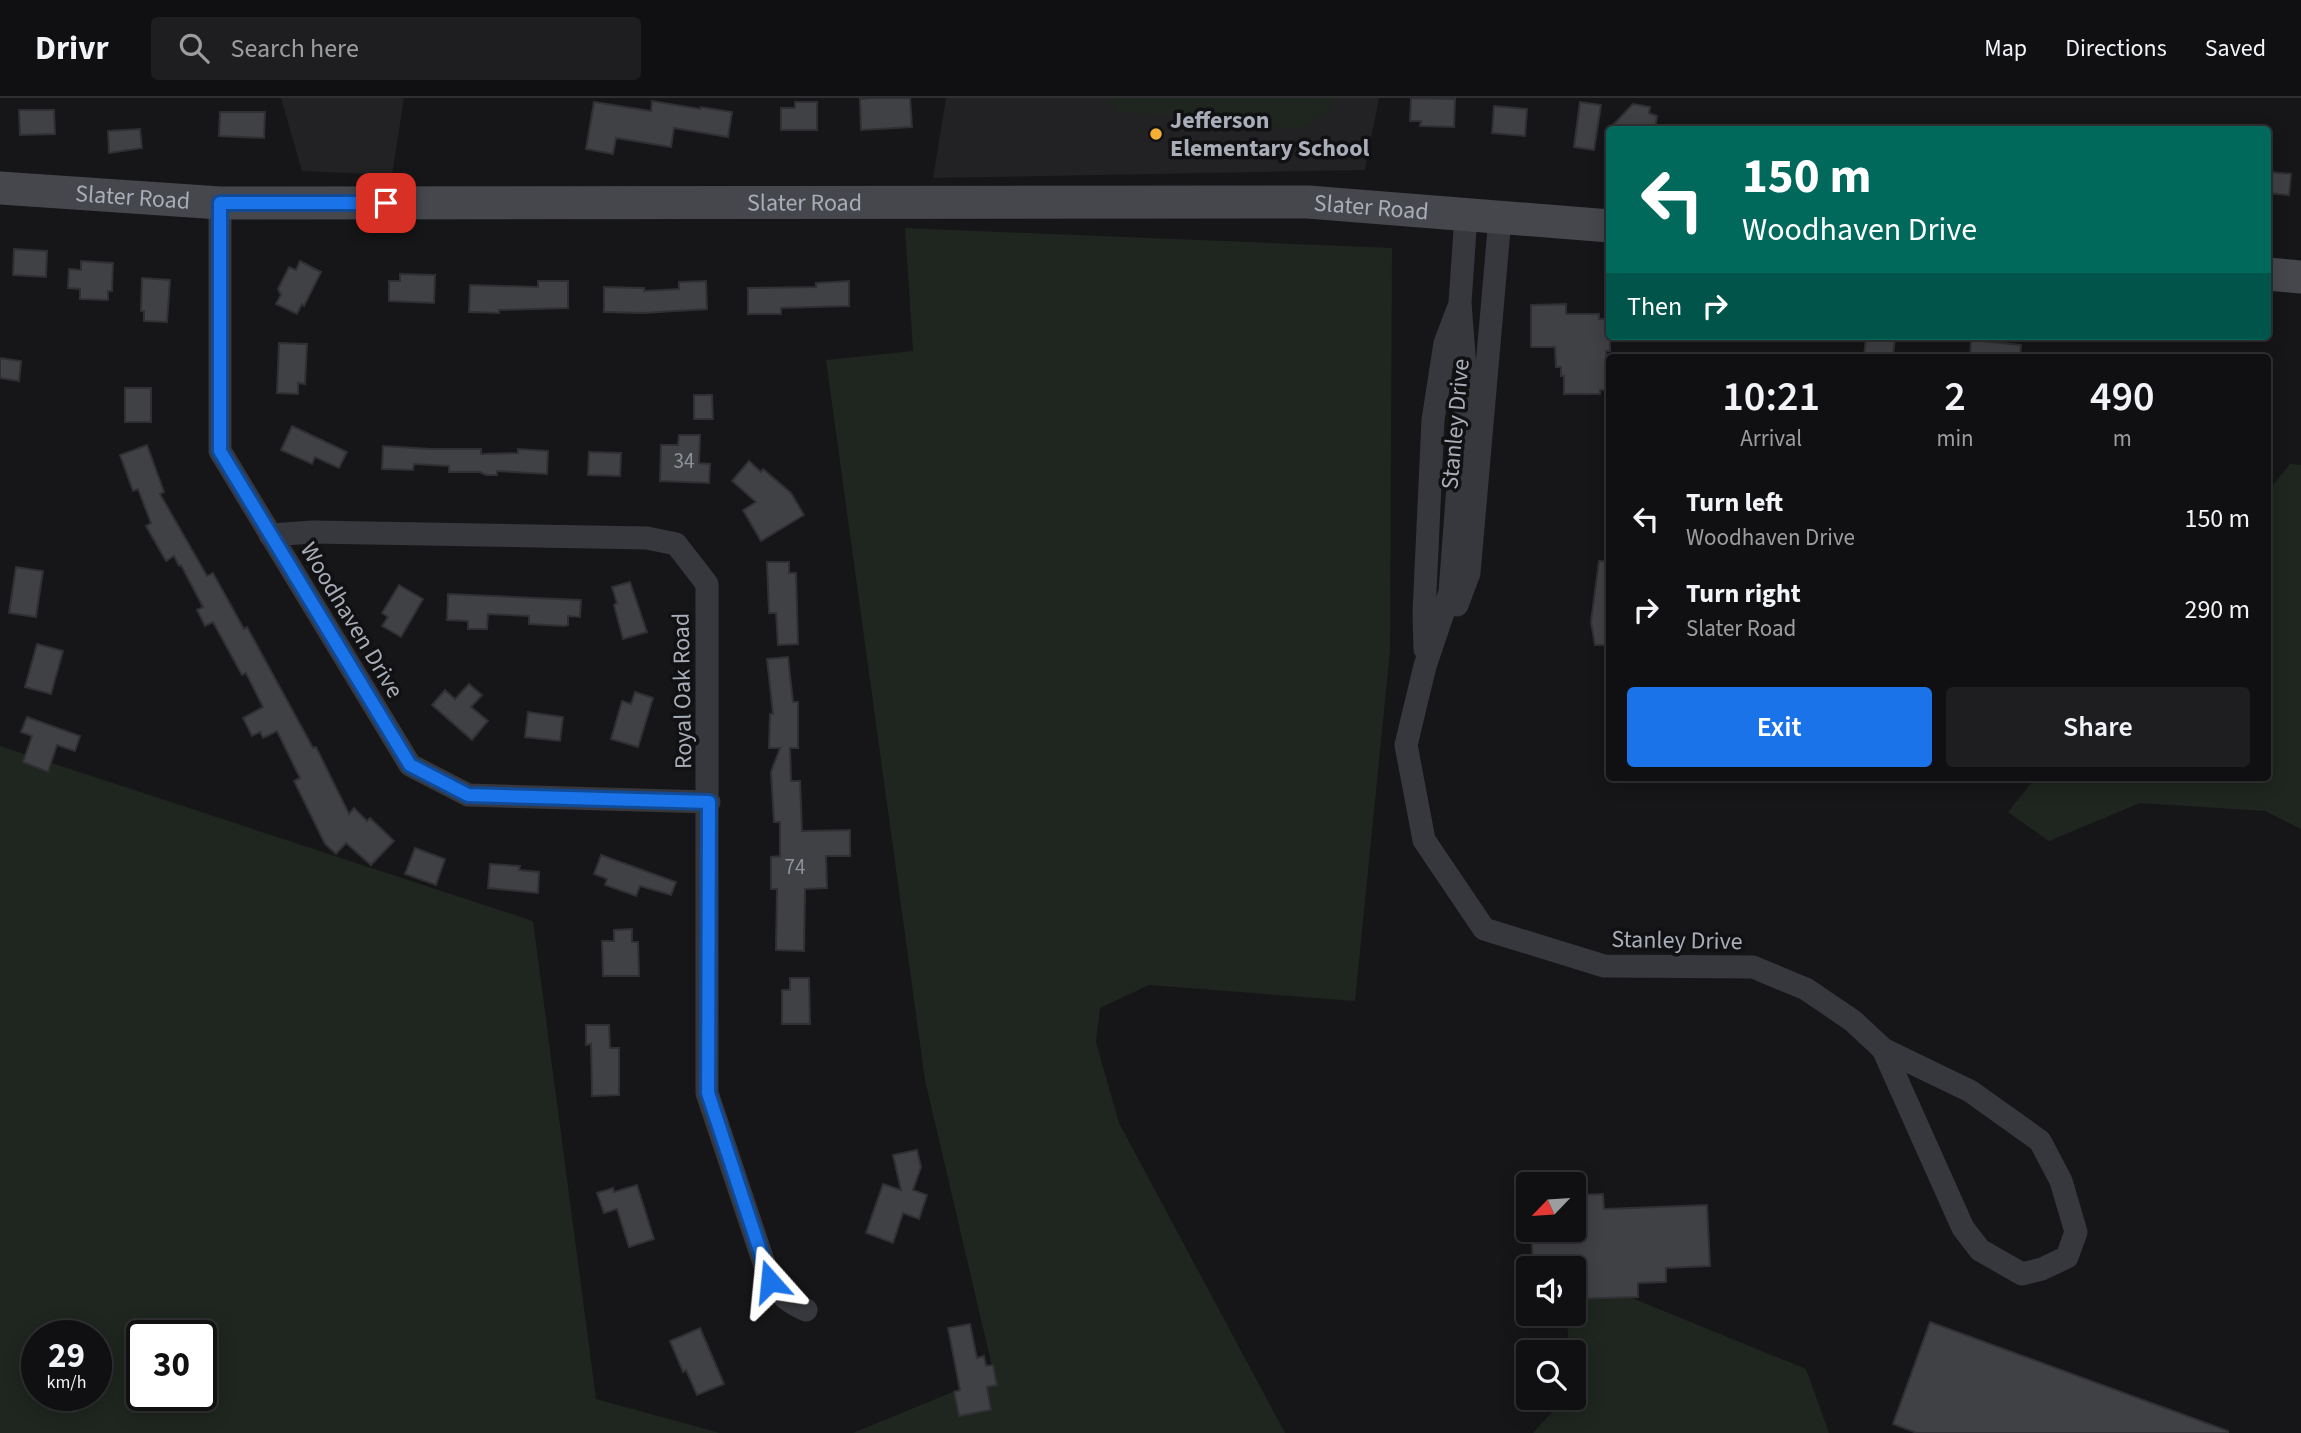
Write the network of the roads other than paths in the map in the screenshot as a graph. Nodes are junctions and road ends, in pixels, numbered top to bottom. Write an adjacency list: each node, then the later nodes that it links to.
1 (0, 188): 2 (main road, Slater Road)
2 (220, 203): 3 (main road, Slater Road); 8 (street, Woodhaven Drive)
3 (1466, 215): 4 (main road, Slater Road); 9 (street, Stanley Drive)
4 (1500, 218): 5 (main road, Slater Road); 9 (street, Stanley Drive)
5 (1606, 226)
6 (2271, 274): 7 (main road)
7 (2301, 277)
8 (270, 535): 10 (street, Woodhaven Drive); 10 (street, Royal Oak Road)
9 (1425, 666): 11 (street, Stanley Drive)
10 (709, 802): 12 (street, Royal Oak Road)
11 (1883, 1049): 11 (street, Stanley Drive)
12 (806, 1310)

